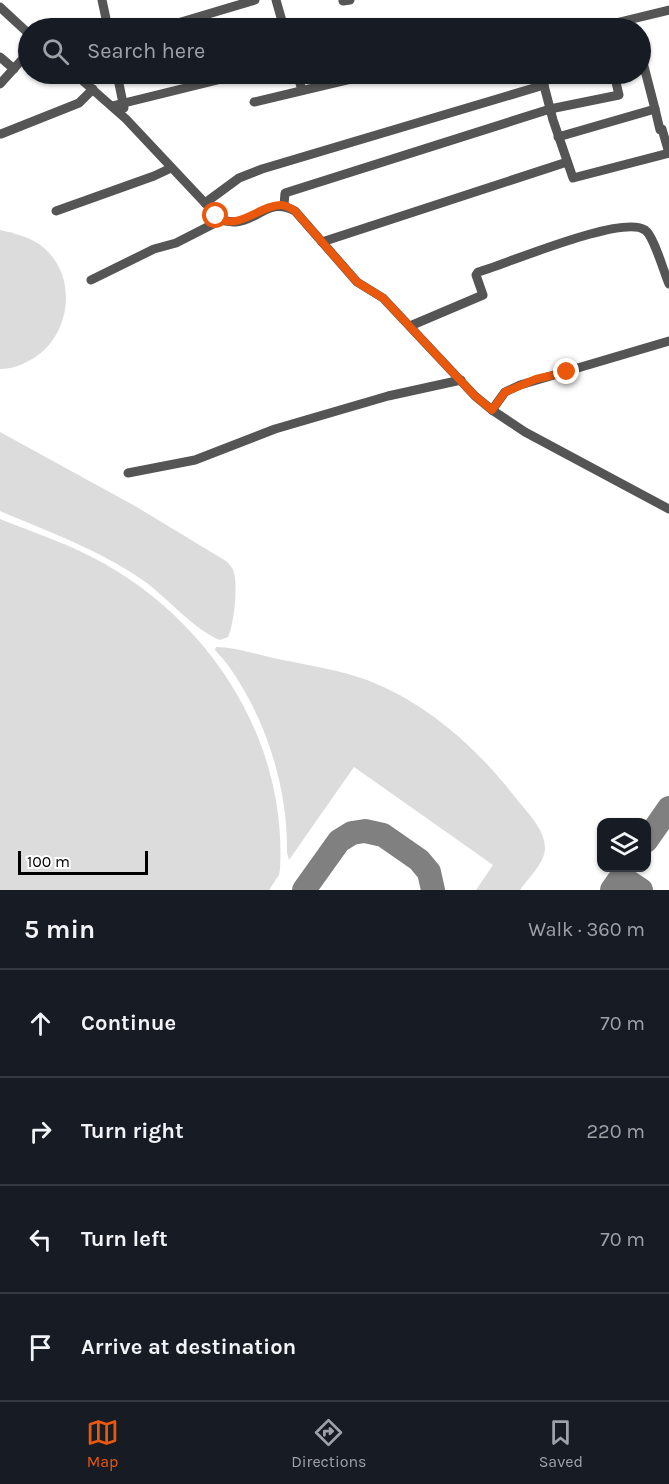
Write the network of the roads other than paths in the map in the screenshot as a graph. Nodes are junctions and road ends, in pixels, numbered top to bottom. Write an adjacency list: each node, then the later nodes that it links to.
1 (102, 0): 6 (street)
2 (255, 0): 7 (street)
3 (276, 0): 8 (street)
4 (0, 7): 10 (street)
5 (669, 10): 9 (street)
6 (106, 18)
7 (195, 18)
8 (281, 18)
9 (649, 18)
10 (18, 24)
11 (0, 57): 13 (street)
12 (18, 64): 13 (street)
13 (14, 69): 14 (street)
14 (0, 84)
15 (87, 84): 23 (street)
16 (119, 84): 26 (street)
17 (201, 84): 26 (street)
18 (300, 84): 24 (street)
19 (328, 84): 24 (street)
20 (616, 84): 28 (street)
21 (649, 84): 29 (street)
22 (544, 85): 28 (street); 36 (street)
23 (93, 89): 27 (street); 31 (street)
24 (302, 90): 25 (street)
25 (255, 102)
26 (123, 103): 27 (street); 30 (street)
27 (112, 106): 30 (street)
28 (550, 109): 32 (street); 37 (street)
29 (655, 109): 32 (street); 33 (street)
30 (126, 119): 35 (street)
31 (1, 134)
32 (558, 137): 34 (street)
33 (669, 153): 34 (street)
34 (567, 162): 40 (street)
35 (171, 168): 36 (street); 38 (street)
36 (204, 203): 39 (street)
37 (284, 205): 39 (street); 40 (street)
38 (56, 211)
39 (221, 220): 41 (street)
40 (322, 242): 43 (street)
41 (91, 280)
42 (669, 285): 43 (street)
43 (410, 326): 45 (street)
44 (669, 341): 46 (street)
45 (461, 381): 46 (street); 47 (street)
46 (492, 410): 48 (street)
47 (128, 473)
48 (669, 509)

